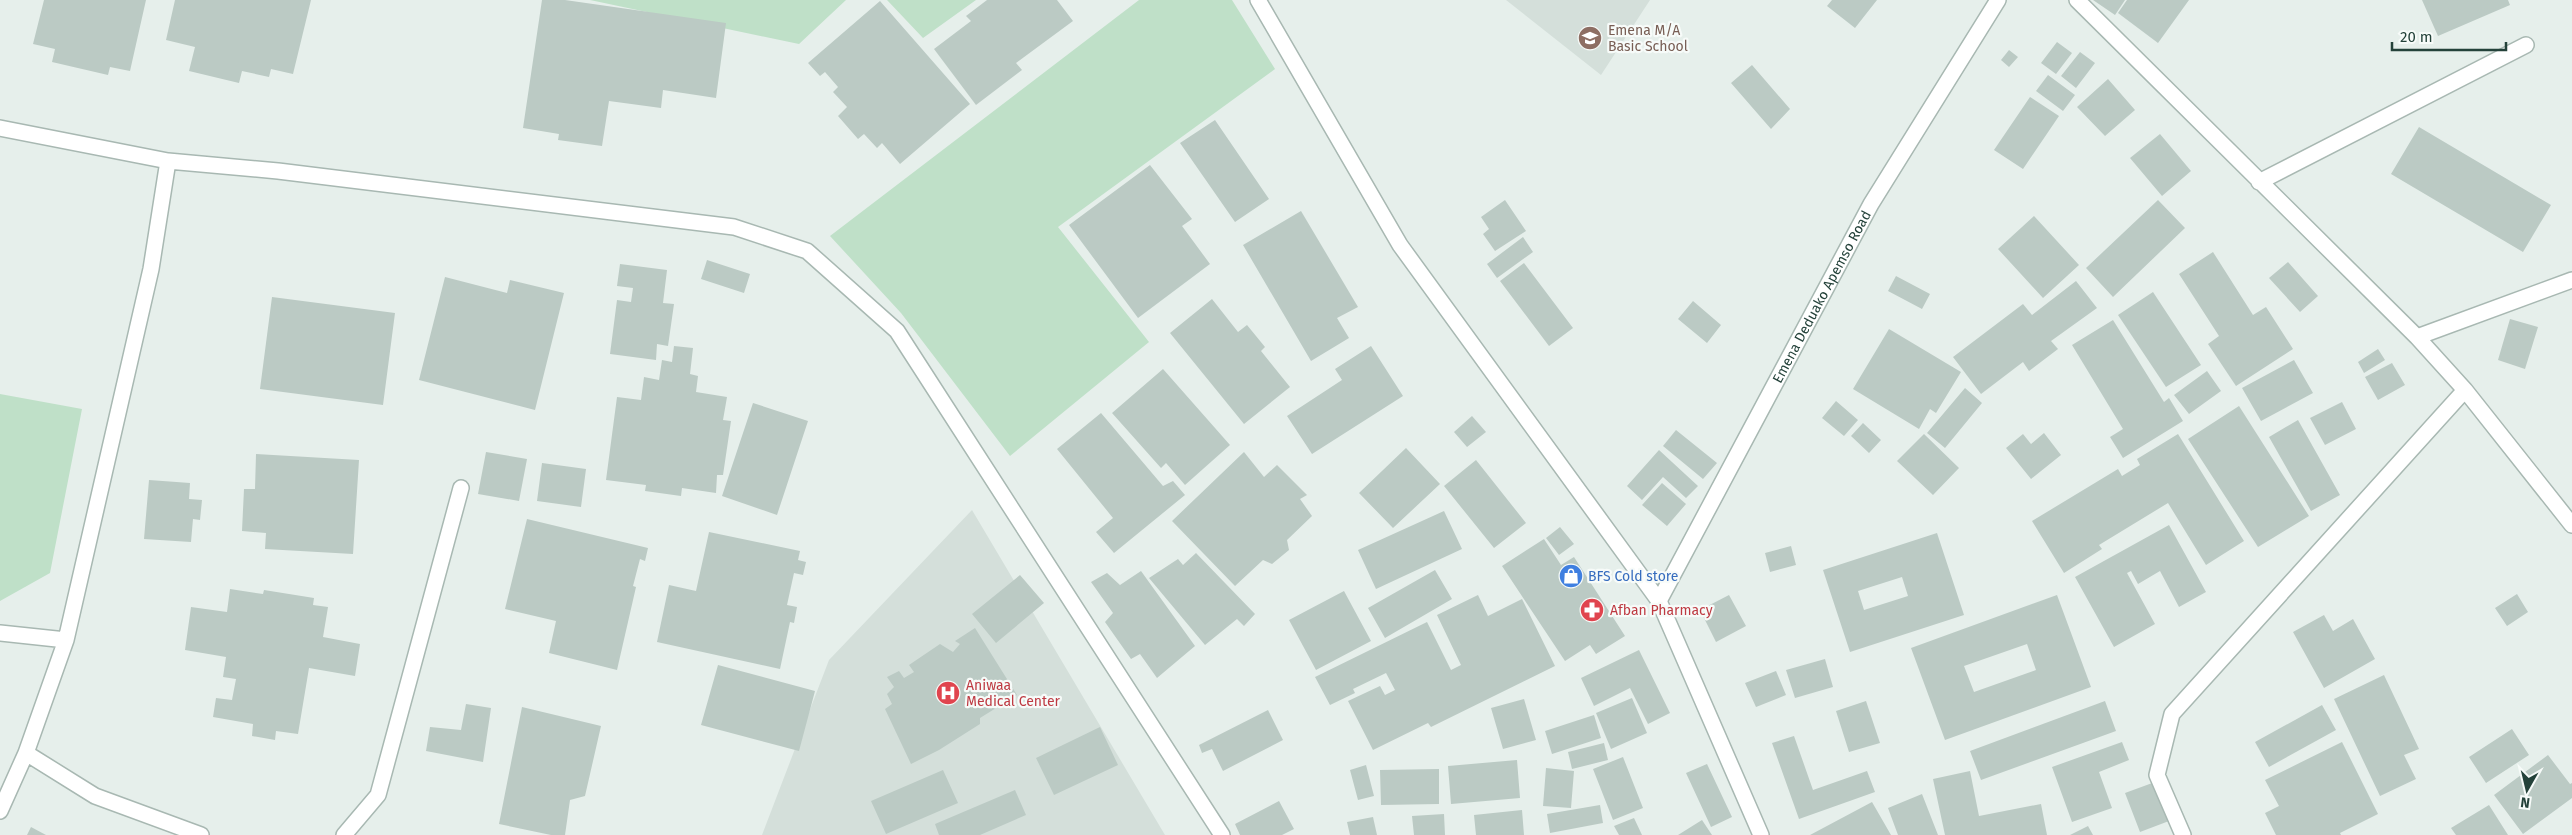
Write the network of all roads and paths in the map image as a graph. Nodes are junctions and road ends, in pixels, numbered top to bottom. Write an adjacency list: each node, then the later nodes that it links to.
1 (1258, 0): 13 (street)
2 (1998, 0): 13 (street, Emena Deduako Apemso Road)
3 (2077, 0): 7 (street)
4 (2526, 45): 7 (street)
5 (0, 128): 6 (street)
6 (168, 161): 15 (street); 20 (street)
7 (2259, 182): 9 (street)
8 (2572, 280): 9 (street)
9 (2417, 337): 10 (street)
10 (2465, 390): 12 (street); 22 (street)
11 (461, 488): 19 (street)
12 (2572, 525)
13 (1659, 601): 21 (street)
14 (0, 633): 15 (street)
15 (66, 640): 16 (street)
16 (26, 753): 17 (street); 18 (street)
17 (0, 811)
18 (201, 835)
19 (344, 835)
20 (1222, 835)
21 (1761, 835)
22 (2183, 835)

